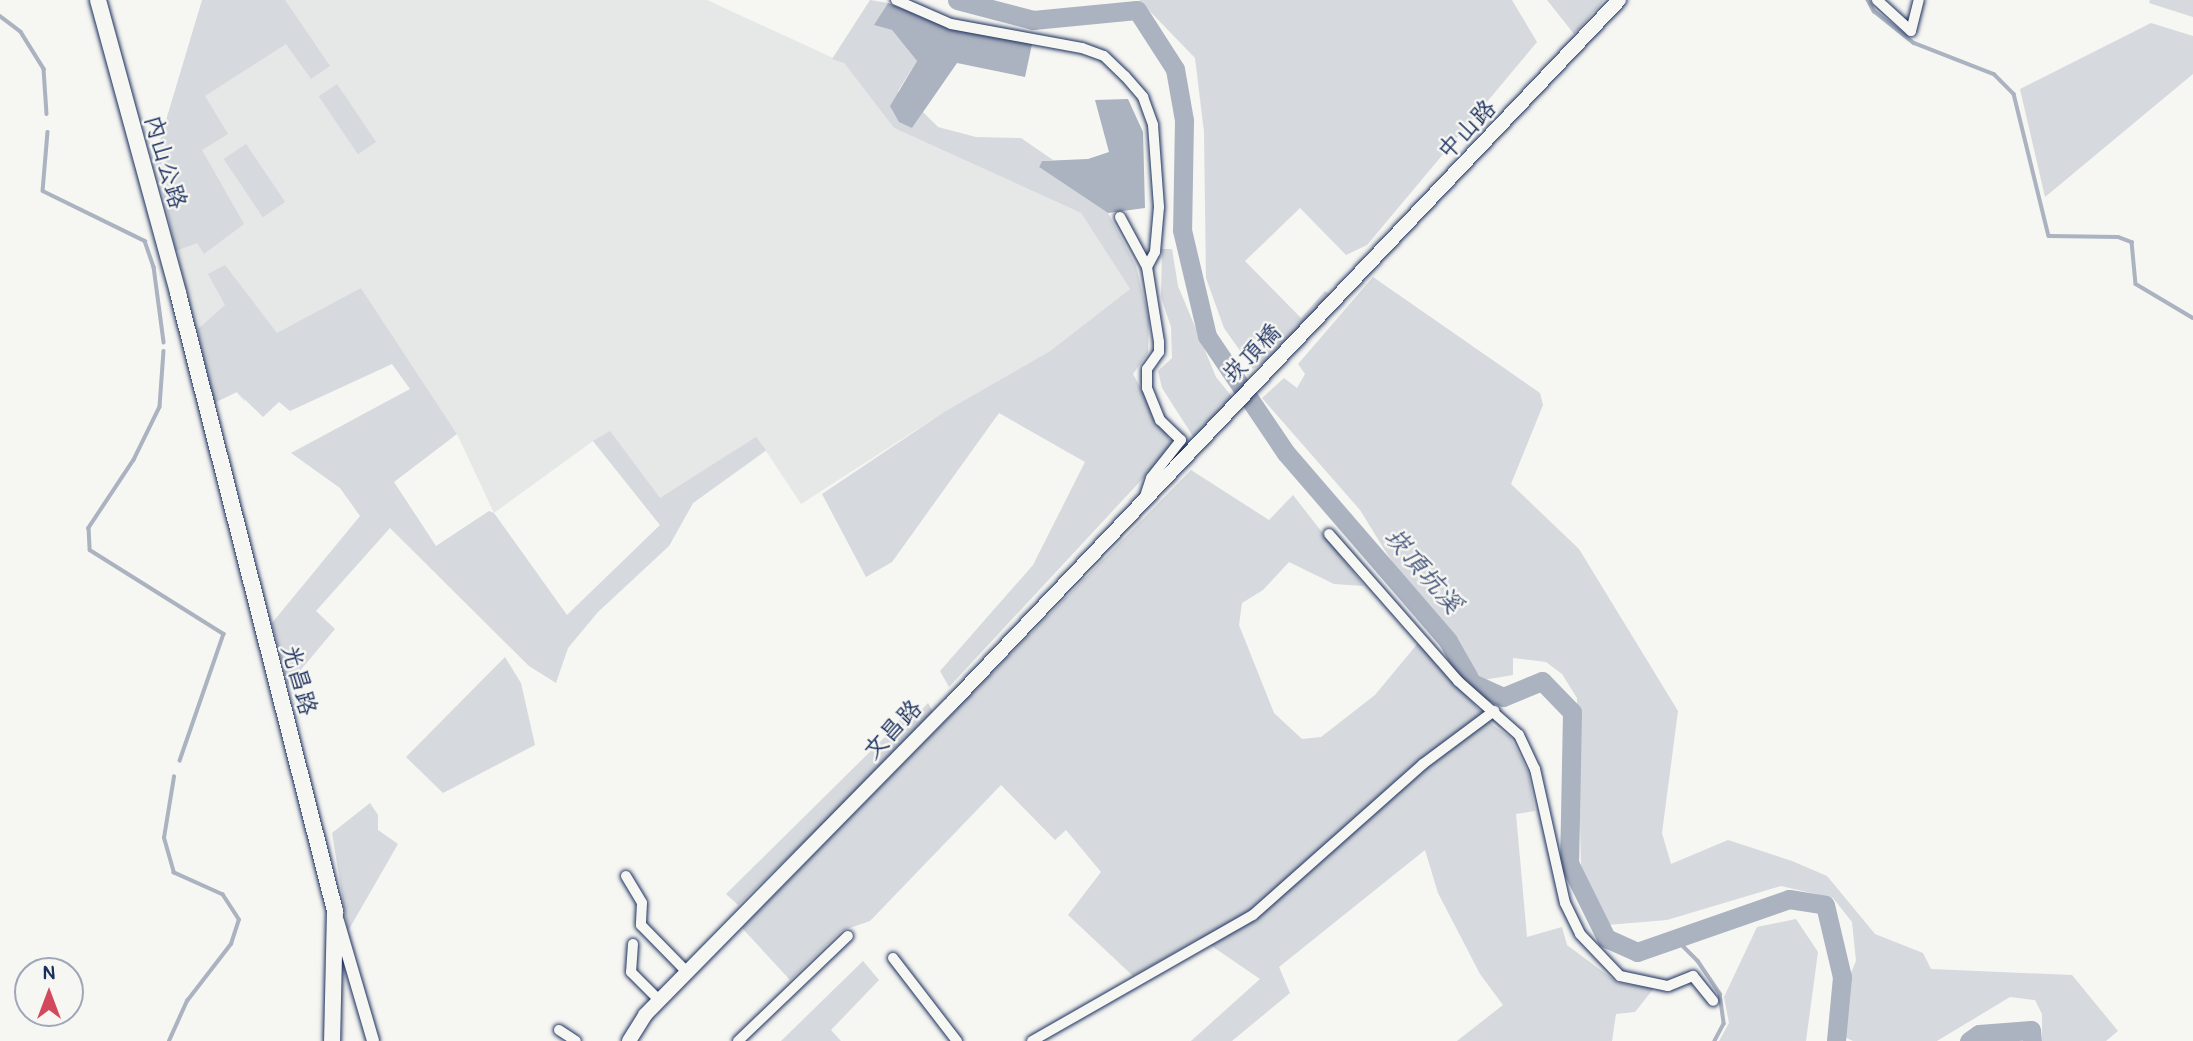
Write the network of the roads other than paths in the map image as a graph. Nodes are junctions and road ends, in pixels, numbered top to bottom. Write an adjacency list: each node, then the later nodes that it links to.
1 (97, 0): 9 (main road, 內山公路)
2 (895, 0): 7 (street)
3 (1619, 0): 8 (main road, 中山路)
4 (1877, 0): 5 (street)
5 (1919, 0)
6 (1120, 218): 7 (street)
7 (1147, 267): 11 (street)
8 (1347, 290): 10 (main road, 崁頂橋)
9 (188, 335): 15 (main road, 光昌路)
10 (1190, 450): 11 (main road, 文昌路)
11 (1144, 499): 19 (main road, 文昌路)
12 (1329, 534): 13 (street)
13 (1494, 711): 21 (street); 29 (street)
14 (626, 876): 19 (street)
15 (335, 911): 23 (main road, 光昌路); 24 (street)
16 (848, 936): 27 (street)
17 (633, 944): 20 (street)
18 (894, 958): 28 (street)
19 (687, 972): 20 (main road, 文昌路)
20 (660, 1000): 26 (main road, 文昌路)
21 (1713, 1001)
22 (559, 1030): 25 (street)
23 (332, 1041)
24 (373, 1041)
25 (576, 1041)
26 (630, 1041)
27 (738, 1041)
28 (957, 1041)
29 (1032, 1041)

